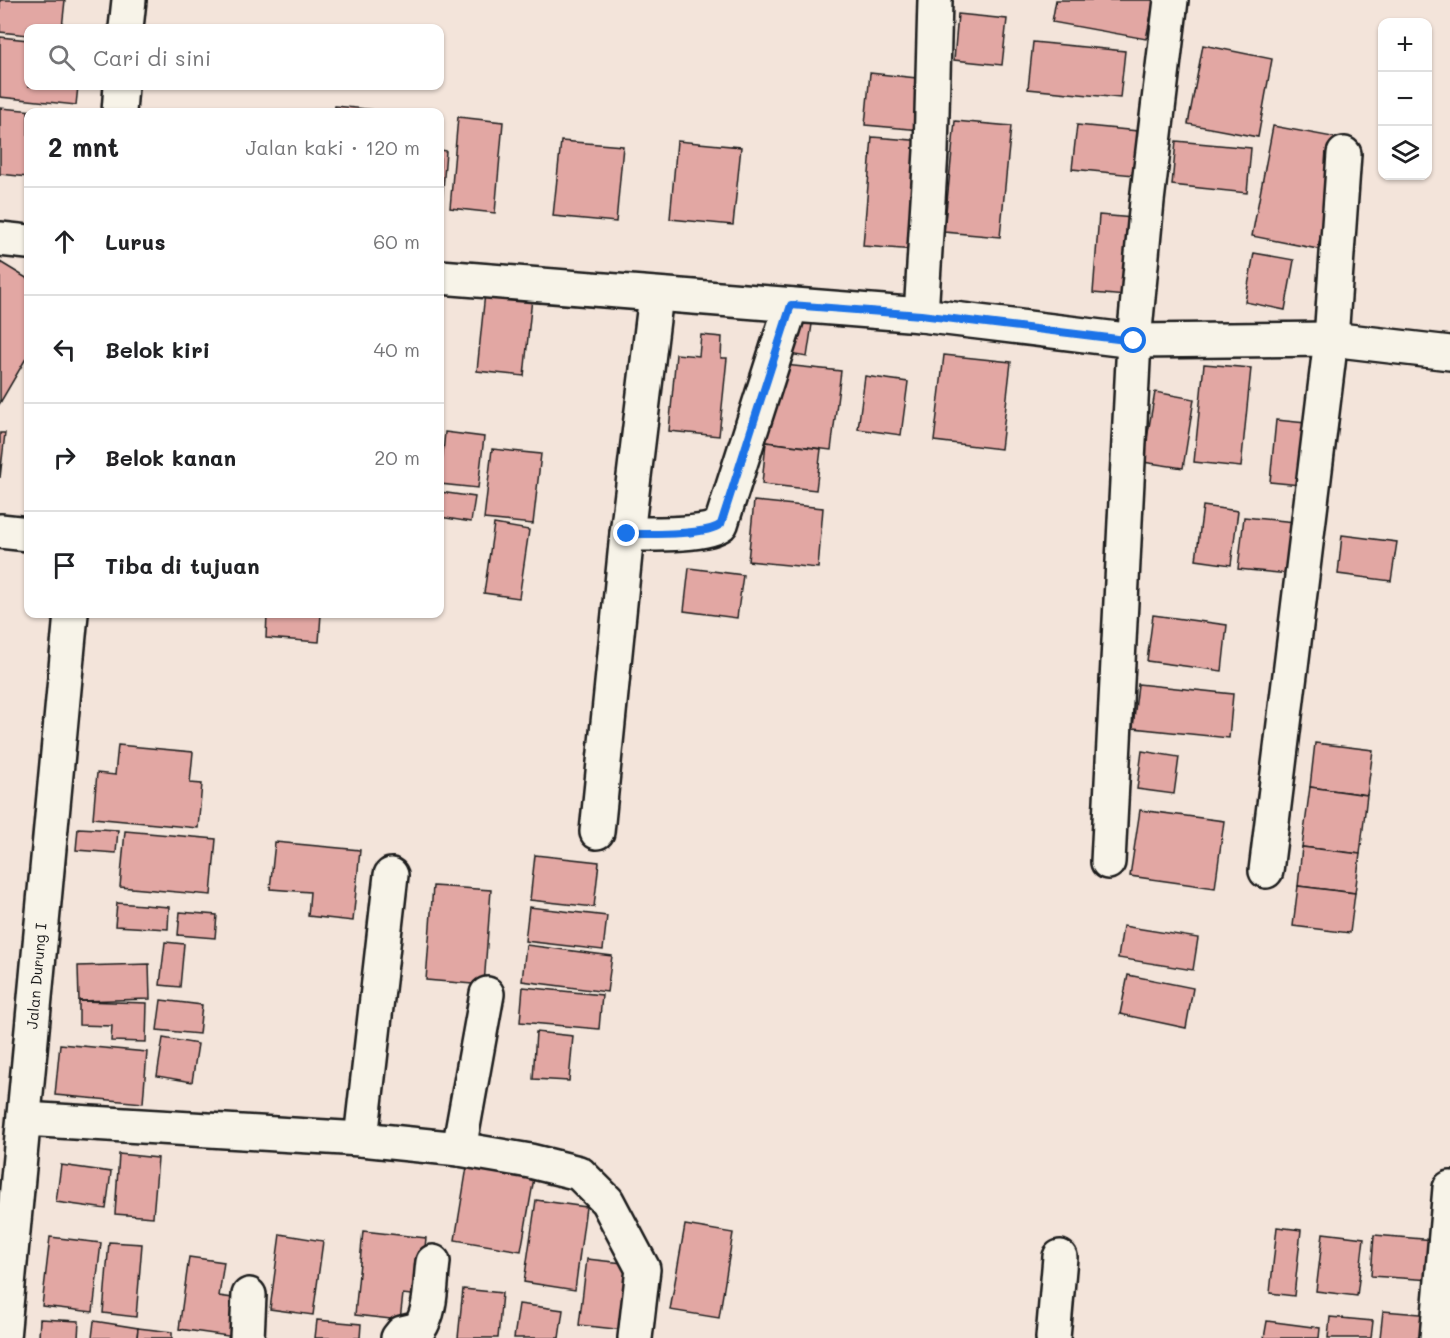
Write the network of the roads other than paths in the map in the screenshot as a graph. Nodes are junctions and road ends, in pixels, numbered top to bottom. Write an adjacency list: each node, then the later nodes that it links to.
1 (129, 0): 4 (street)
2 (935, 0): 13 (street)
3 (1171, 0): 15 (street)
4 (126, 24)
5 (121, 90): 6 (street)
6 (118, 108)
7 (1344, 154): 14 (street)
8 (0, 239): 9 (street)
9 (24, 242)
10 (444, 277): 11 (street)
11 (657, 294): 12 (street); 19 (street)
12 (791, 305): 13 (street); 19 (street)
13 (921, 315): 15 (street)
14 (1331, 339): 15 (street); 16 (street); 23 (street)
15 (1134, 341): 22 (street)
16 (1450, 353)
17 (0, 531): 18 (street)
18 (24, 534)
19 (627, 534): 21 (street)
20 (71, 618): 26 (street, Jalan Durung I)
21 (597, 832)
22 (1108, 862)
23 (1266, 871)
24 (391, 875): 27 (street)
25 (486, 994): 28 (street)
26 (24, 1119): 27 (street); 33 (street, Jalan Durung I)
27 (360, 1139): 28 (street)
28 (459, 1149): 36 (street)
29 (1450, 1188): 38 (street)
30 (1060, 1257): 37 (street)
31 (433, 1262): 35 (street)
32 (249, 1295): 34 (street)
33 (3, 1338)
34 (247, 1338)
35 (399, 1338)
36 (635, 1338)
37 (1053, 1338)
38 (1437, 1338)

